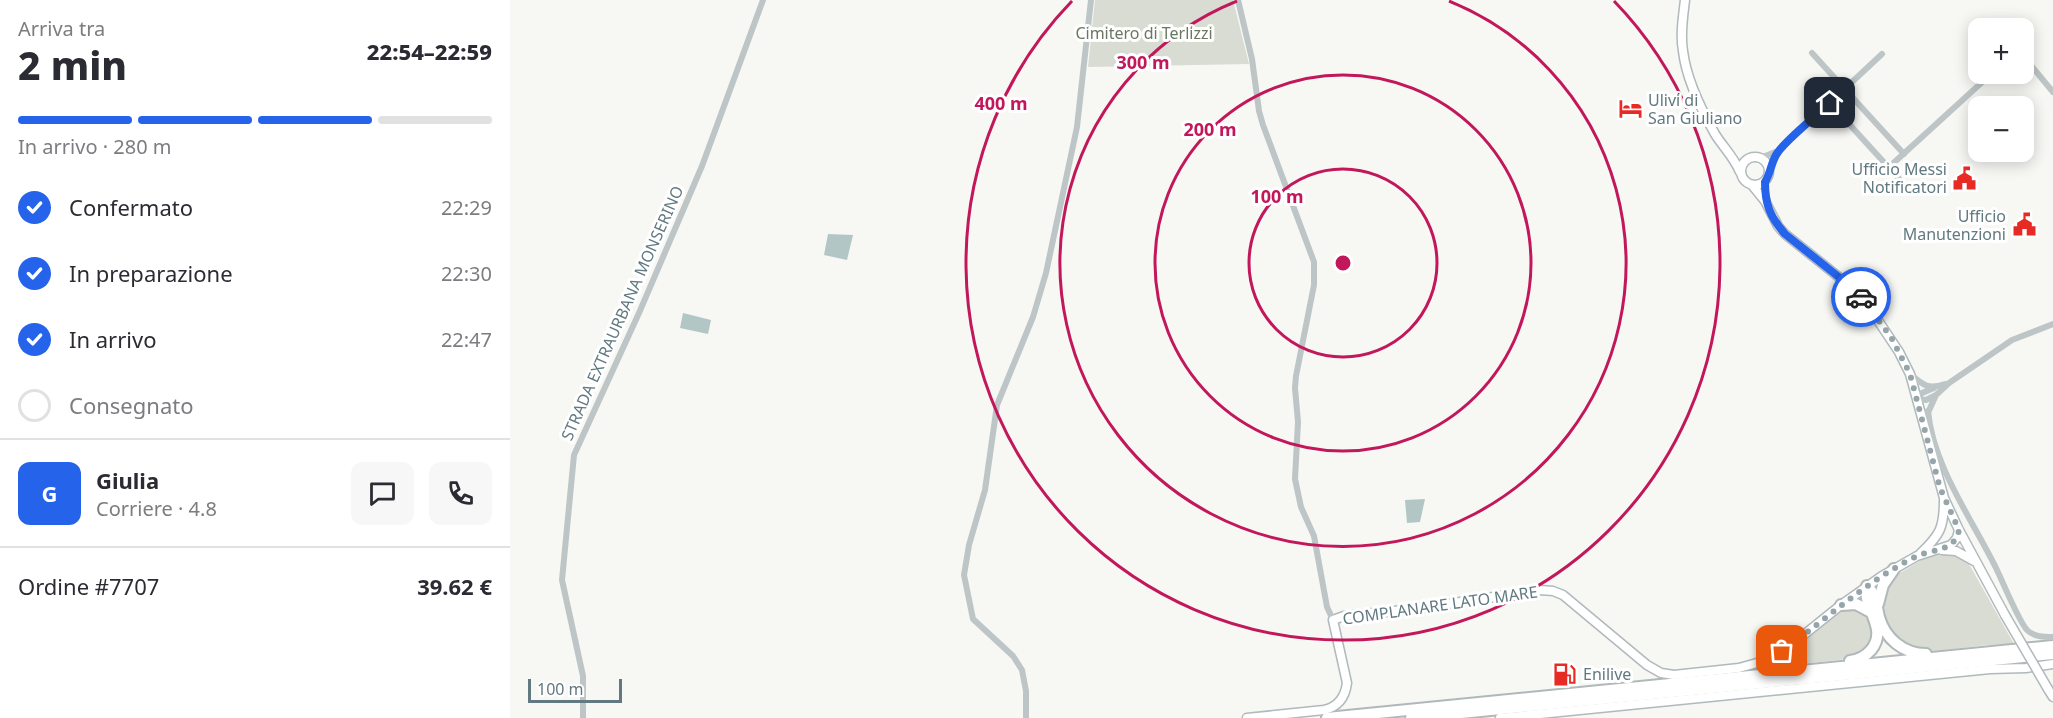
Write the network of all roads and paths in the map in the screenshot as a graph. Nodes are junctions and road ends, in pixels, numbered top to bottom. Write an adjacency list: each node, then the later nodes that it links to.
1 (763, 0): 50 (street, STRADA EXTRAURBANA MONSERINO)
2 (1091, 0): 51 (street)
3 (1238, 0): 42 (street)
4 (1684, 0): 13 (street)
5 (1812, 53): 9 (street)
6 (1882, 54): 9 (street)
7 (2034, 69): 10 (street)
8 (1979, 84): 14 (street)
9 (1845, 89): 11 (street); 14 (street)
10 (2053, 92)
11 (1830, 103): 12 (street); 17 (street)
12 (1778, 151): 16 (street); 18 (street)
13 (1730, 153): 15 (street); 19 (street)
14 (1904, 154): 17 (street)
15 (1749, 158): 16 (street); 19 (street)
16 (1760, 158): 18 (street)
17 (1888, 168): 22 (street)
18 (1769, 169): 20 (street)
19 (1740, 172): 21 (street)
20 (1765, 182): 21 (street); 23 (street)
21 (1752, 185): 23 (street)
22 (1911, 192)
23 (1765, 201): 25 (street)
24 (2053, 324): 26 (street)
25 (1910, 374): 27 (street); 29 (street)
26 (1949, 383): 27 (street); 28 (street)
27 (1935, 388): 29 (street)
28 (1936, 395): 29 (street); 30 (street)
29 (1917, 399): 31 (street)
30 (1928, 411): 31 (street); 43 (street)
31 (1924, 424): 32 (street)
32 (1944, 498): 33 (street); 34 (street)
33 (1959, 530): 34 (street); 35 (street); 37 (street)
34 (1940, 531): 36 (street)
35 (1941, 550): 36 (street); 37 (street)
36 (1917, 556): 38 (street, COMPLANARE LATO MARE)
37 (1975, 561): 49 (street, bridge)
38 (1894, 569): 39 (street, COMPLANARE LATO MARE); 41 (highway)
39 (1867, 586): 40 (street, COMPLANARE LATO MARE); 41 (highway)
40 (1841, 605): 41 (highway); 42 (street, COMPLANARE LATO MARE)
41 (1875, 610): 45 (highway); 48 (highway)
42 (1333, 620): 52 (street, COMPLANARE LATO MARE)
43 (2053, 637)
44 (2053, 646): 45 (highway)
45 (1986, 652): 48 (highway)
46 (2053, 654): 54 (highway)
47 (2053, 664): 55 (street)
48 (1779, 673): 53 (highway)
49 (2051, 693)
50 (583, 718)
51 (1026, 718)
52 (1247, 718)
53 (1327, 718)
54 (1411, 718)
55 (1500, 718)

